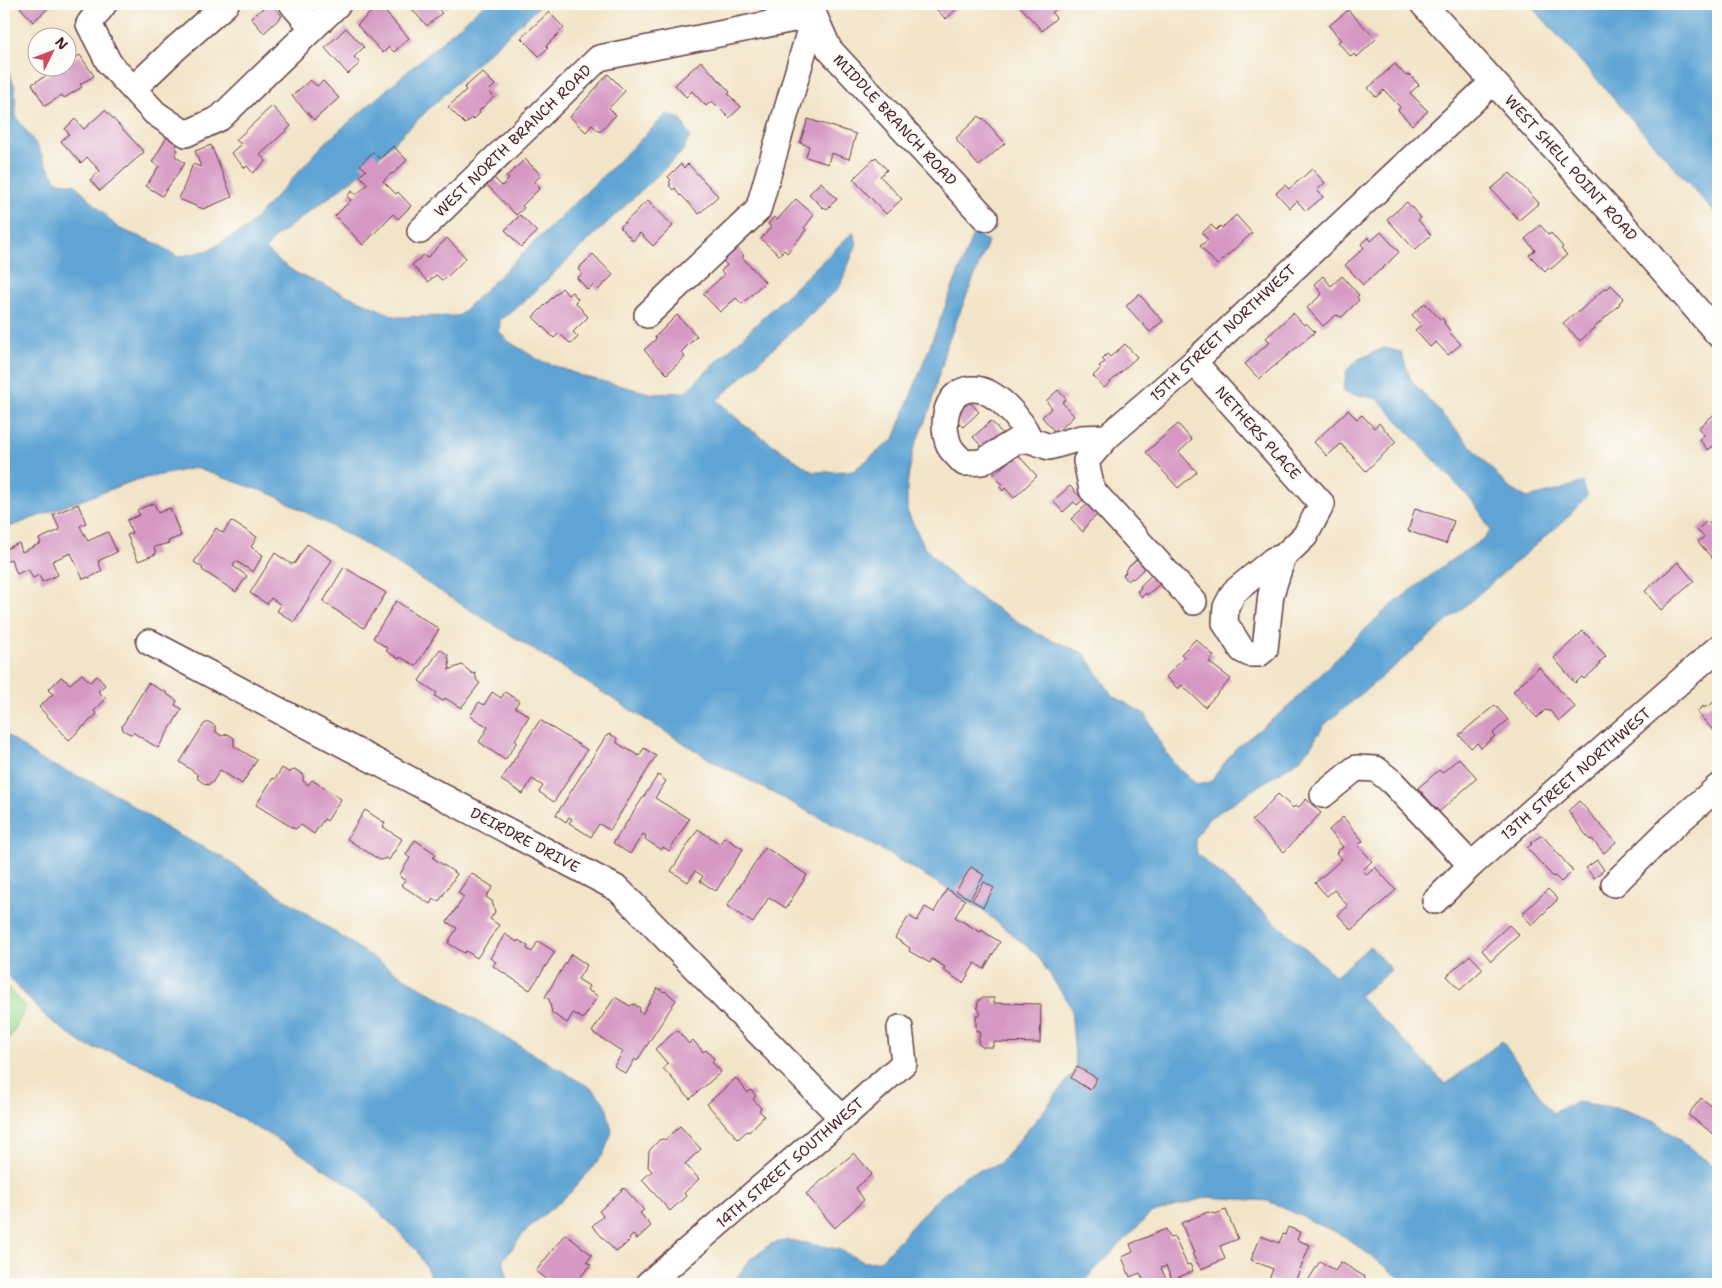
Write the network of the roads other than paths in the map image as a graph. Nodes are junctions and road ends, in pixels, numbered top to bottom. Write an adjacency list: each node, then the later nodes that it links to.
1 (104, 4): 9 (street)
2 (226, 4): 9 (street)
3 (292, 4): 7 (street)
4 (338, 4): 7 (street)
5 (1423, 4): 8 (street, WEST SHELL POINT ROAD)
6 (820, 9): 10 (street, MIDDLE BRANCH ROAD); 11 (street, WEST NORTH BRANCH ROAD); 12 (street)
7 (312, 27): 9 (street)
8 (1493, 82): 13 (street, WEST SHELL POINT ROAD); 14 (street, 15TH STREET NORTHWEST)
9 (133, 89)
10 (985, 218)
11 (420, 231)
12 (647, 315)
13 (1716, 327)
14 (1194, 362): 15 (street, 15TH STREET NORTHWEST); 17 (street, NETHERS PLACE)
15 (1108, 437): 16 (street); 18 (street, 15TH STREET NORTHWEST)
16 (1030, 440): 16 (street)
17 (1283, 556)
18 (1194, 602)
19 (149, 642): 27 (street, DEIRDRE DRIVE)
20 (1718, 648): 23 (street, 13TH STREET NORTHWEST)
21 (1718, 787): 24 (street)
22 (1323, 795): 23 (street)
23 (1471, 865): 25 (street, 13TH STREET NORTHWEST)
24 (1614, 884)
25 (1436, 902)
26 (900, 1028): 27 (street, 14TH STREET SOUTHWEST)
27 (842, 1118): 28 (street, 14TH STREET SOUTHWEST)
28 (648, 1284)

